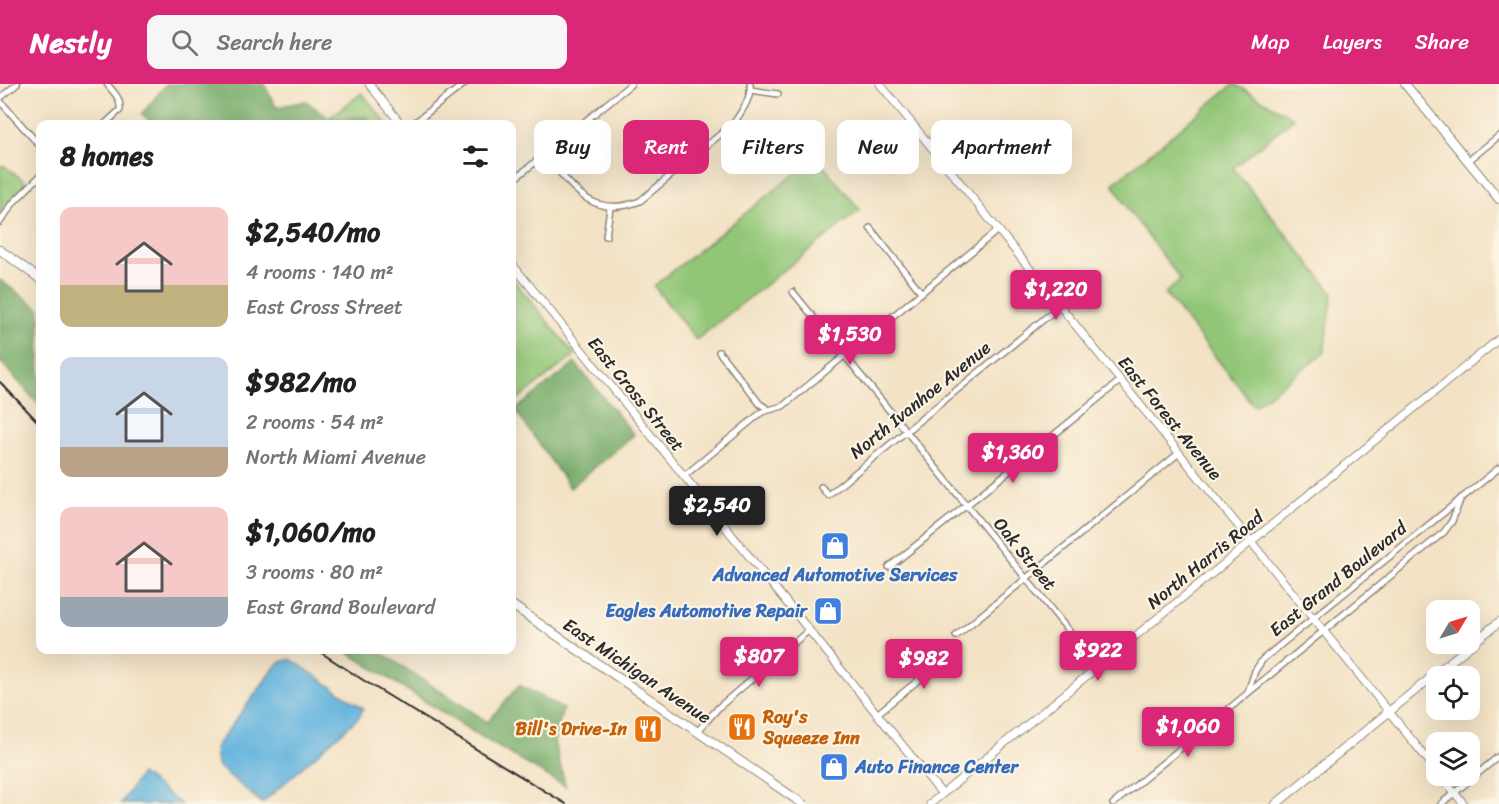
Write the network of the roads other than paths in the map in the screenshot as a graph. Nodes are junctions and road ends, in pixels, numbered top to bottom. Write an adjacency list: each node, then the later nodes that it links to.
1 (17, 84): 10 (street)
2 (107, 84): 11 (street)
3 (369, 84): 12 (street)
4 (464, 84): 13 (street)
5 (631, 84): 14 (street)
6 (880, 84): 26 (street, East Forest Avenue)
7 (1405, 84): 17 (main road)
8 (750, 87): 9 (street); 23 (street)
9 (778, 94)
10 (0, 99): 16 (street)
11 (110, 120)
12 (398, 120)
13 (418, 120)
14 (587, 120)
15 (1499, 136): 17 (street)
16 (36, 141)
17 (1468, 161): 22 (main road)
18 (534, 163): 20 (street)
19 (562, 174): 23 (street)
20 (516, 178)
21 (36, 180): 24 (street)
22 (1499, 199)
23 (610, 208): 27 (street)
24 (0, 222)
25 (870, 228): 32 (street)
26 (998, 230): 32 (street); 33 (street, East Forest Avenue)
27 (606, 236)
28 (0, 250): 30 (main road)
29 (516, 269): 42 (street, East Cross Street)
30 (36, 276)
31 (793, 292): 36 (street, Oak Street)
32 (921, 292): 36 (street)
33 (1060, 306): 37 (street, East Forest Avenue); 39 (street, North Ivanhoe Avenue)
34 (1499, 339): 48 (street, North Harris Road)
35 (719, 352): 38 (street)
36 (845, 355): 38 (street); 39 (street, Oak Street)
37 (1121, 380): 40 (street, East Forest Avenue); 47 (street)
38 (768, 409): 42 (street)
39 (906, 431): 44 (street, North Ivanhoe Avenue); 47 (street, Oak Street)
40 (1179, 453): 48 (street, East Forest Avenue); 50 (street)
41 (1499, 468): 45 (street, East Grand Boulevard)
42 (684, 476): 54 (street, East Cross Street)
43 (821, 486): 44 (street)
44 (828, 495): 46 (street)
45 (1461, 498): 52 (street, East Grand Boulevard); 55 (street, East Grand Boulevard)
46 (832, 500)
47 (966, 506): 49 (street); 50 (street, Oak Street)
48 (1251, 542): 52 (street, East Forest Avenue); 58 (street, North Harris Road)
49 (889, 567)
50 (1026, 579): 56 (street); 58 (street, Oak Street)
51 (516, 608): 62 (main road, East Michigan Avenue)
52 (1312, 618): 55 (street, East Forest Avenue); 59 (street, East Grand Boulevard)
53 (1499, 622): 60 (main road)
54 (808, 631): 61 (street, East Cross Street); 62 (street)
55 (1323, 632): 59 (street, East Grand Boulevard); 60 (street, East Forest Avenue)
56 (956, 636)
57 (948, 649): 61 (street)
58 (1098, 667): 67 (street, North Harris Road)
59 (1248, 693): 71 (street, East Grand Boulevard)
60 (1389, 711): 64 (street, East Forest Avenue); 72 (main road)
61 (877, 714): 67 (street, East Cross Street)
62 (697, 732): 68 (main road, East Michigan Avenue)
63 (1499, 756): 66 (street)
64 (1426, 757)
65 (1449, 786): 66 (street)
66 (1455, 793): 73 (street); 74 (street)
67 (942, 794): 70 (street, North Harris Road)
68 (791, 801): 69 (main road, East Michigan Avenue)
69 (803, 804)
70 (930, 804)
71 (1113, 804)
72 (1276, 804)
73 (1441, 804)
74 (1464, 804)

